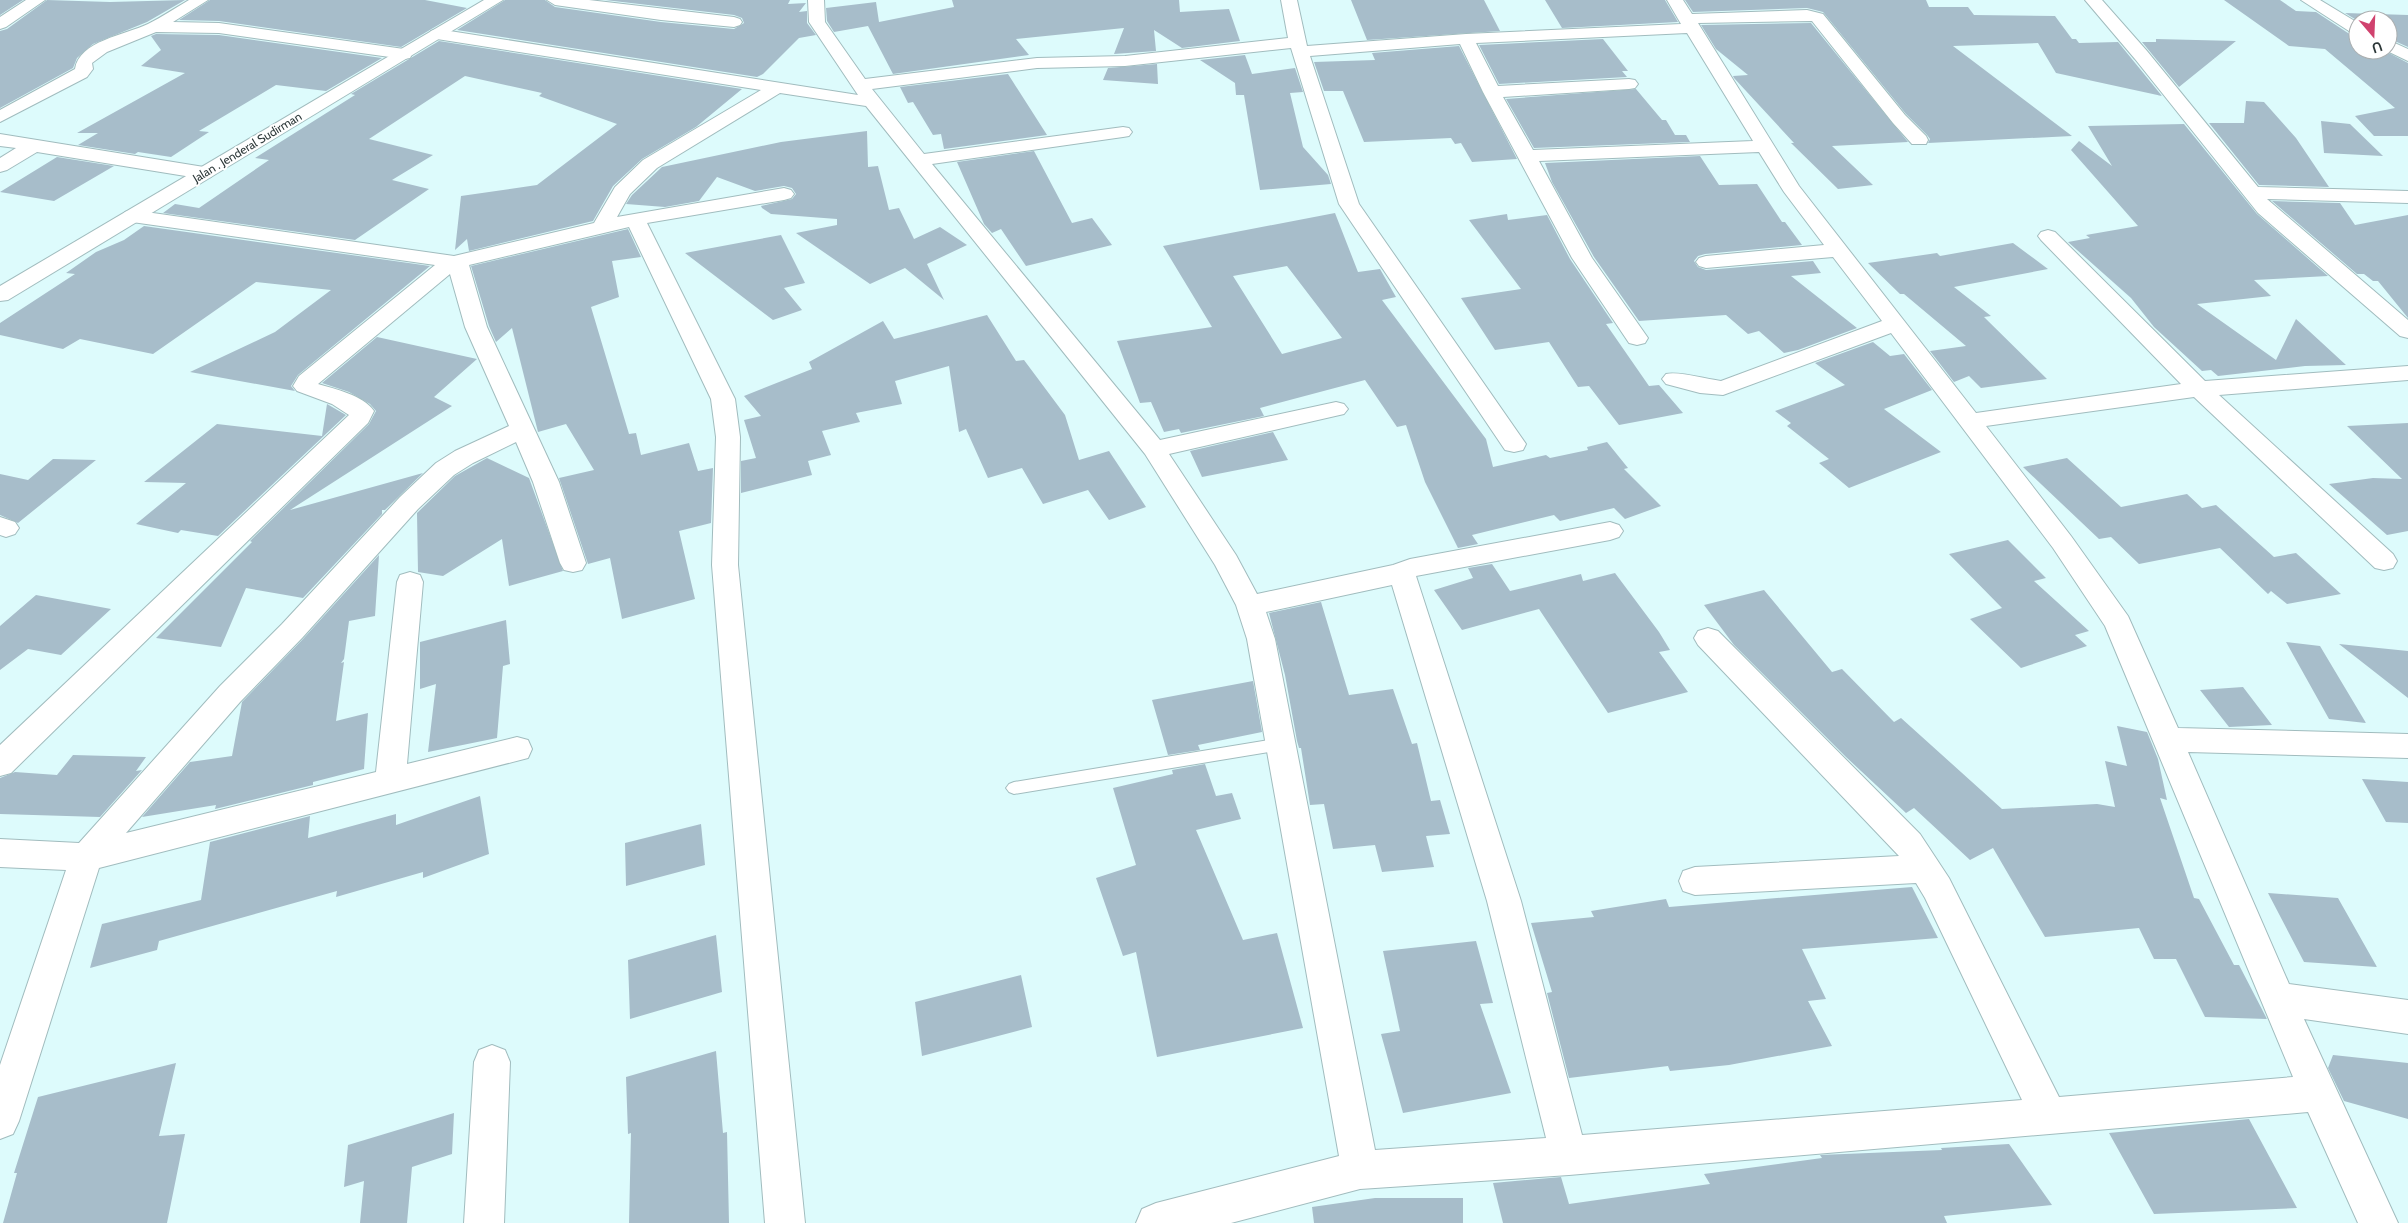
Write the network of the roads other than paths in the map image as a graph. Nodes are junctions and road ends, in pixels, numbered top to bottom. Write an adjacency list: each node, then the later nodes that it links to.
1 (37, 0): 11 (street)
2 (200, 0): 13 (street)
3 (495, 0): 14 (street, Jalan . Jenderal Sudirman)
4 (555, 0): 10 (street)
5 (820, 0): 21 (street)
6 (1289, 0): 16 (street)
7 (2093, 0): 32 (street)
8 (2309, 0): 12 (street)
9 (1685, 15): 15 (street); 25 (street); 27 (street)
10 (734, 22)
11 (0, 24)
12 (2348, 24)
13 (154, 27): 17 (street); 22 (street)
14 (437, 34): 17 (street, Jalan . Jenderal Sudirman); 19 (street)
15 (1466, 39): 16 (street); 20 (street)
16 (1299, 47): 21 (street); 52 (street)
17 (404, 54): 31 (street, Jalan . Jenderal Sudirman)
18 (1629, 84): 20 (street)
19 (778, 87): 21 (street); 37 (street)
20 (1492, 92): 28 (street)
21 (867, 93): 29 (street)
22 (0, 118)
23 (1123, 132): 29 (street)
24 (0, 140): 26 (street)
25 (1919, 140)
26 (35, 145): 30 (street); 31 (street)
27 (1765, 146): 28 (street); 39 (street)
28 (1526, 156): 45 (street)
29 (920, 160): 53 (street)
30 (0, 166)
31 (204, 173): 35 (street, Jalan . Jenderal Sudirman)
32 (2251, 193): 34 (street); 44 (street)
33 (784, 194): 36 (street)
34 (2408, 197)
35 (132, 216): 40 (street); 42 (street, Jalan . Jenderal Sudirman)
36 (635, 219): 37 (street); 82 (street)
37 (602, 227): 40 (street)
38 (2048, 236): 48 (street)
39 (1839, 250): 41 (street); 43 (street)
40 (455, 262): 51 (street); 65 (street)
41 (1706, 262)
42 (0, 294)
43 (1895, 324): 47 (street); 50 (street)
44 (2408, 331)
45 (1637, 338)
46 (2408, 373): 48 (street)
47 (1674, 379)
48 (2199, 389): 50 (street); 55 (street)
49 (1336, 408): 53 (street)
50 (1969, 421): 61 (street)
51 (522, 429): 56 (street); 69 (street)
52 (1514, 444)
53 (1154, 449): 59 (street)
54 (1610, 531): 57 (street)
55 (2384, 561)
56 (573, 563)
57 (1403, 573): 59 (street); 78 (street)
58 (410, 582): 66 (street)
59 (1250, 605): 62 (street)
60 (1708, 638): 70 (street)
61 (2168, 740): 63 (street); 72 (street)
62 (1281, 744): 67 (lane); 79 (street)
63 (2408, 746)
64 (517, 749): 66 (street)
65 (0, 764)
66 (390, 780): 69 (street)
67 (1014, 788)
68 (0, 853): 69 (street)
69 (86, 857): 77 (street)
70 (1925, 869): 71 (street); 76 (street)
71 (1695, 881)
72 (2279, 999): 73 (street); 75 (street)
73 (2408, 1017)
74 (492, 1062): 81 (street)
75 (2318, 1094): 76 (street); 83 (street)
76 (2049, 1116): 78 (street)
77 (0, 1121)
78 (1569, 1156): 79 (street)
79 (1360, 1170): 80 (street)
80 (1172, 1221)
81 (484, 1223)
82 (785, 1223)
83 (2378, 1223)

